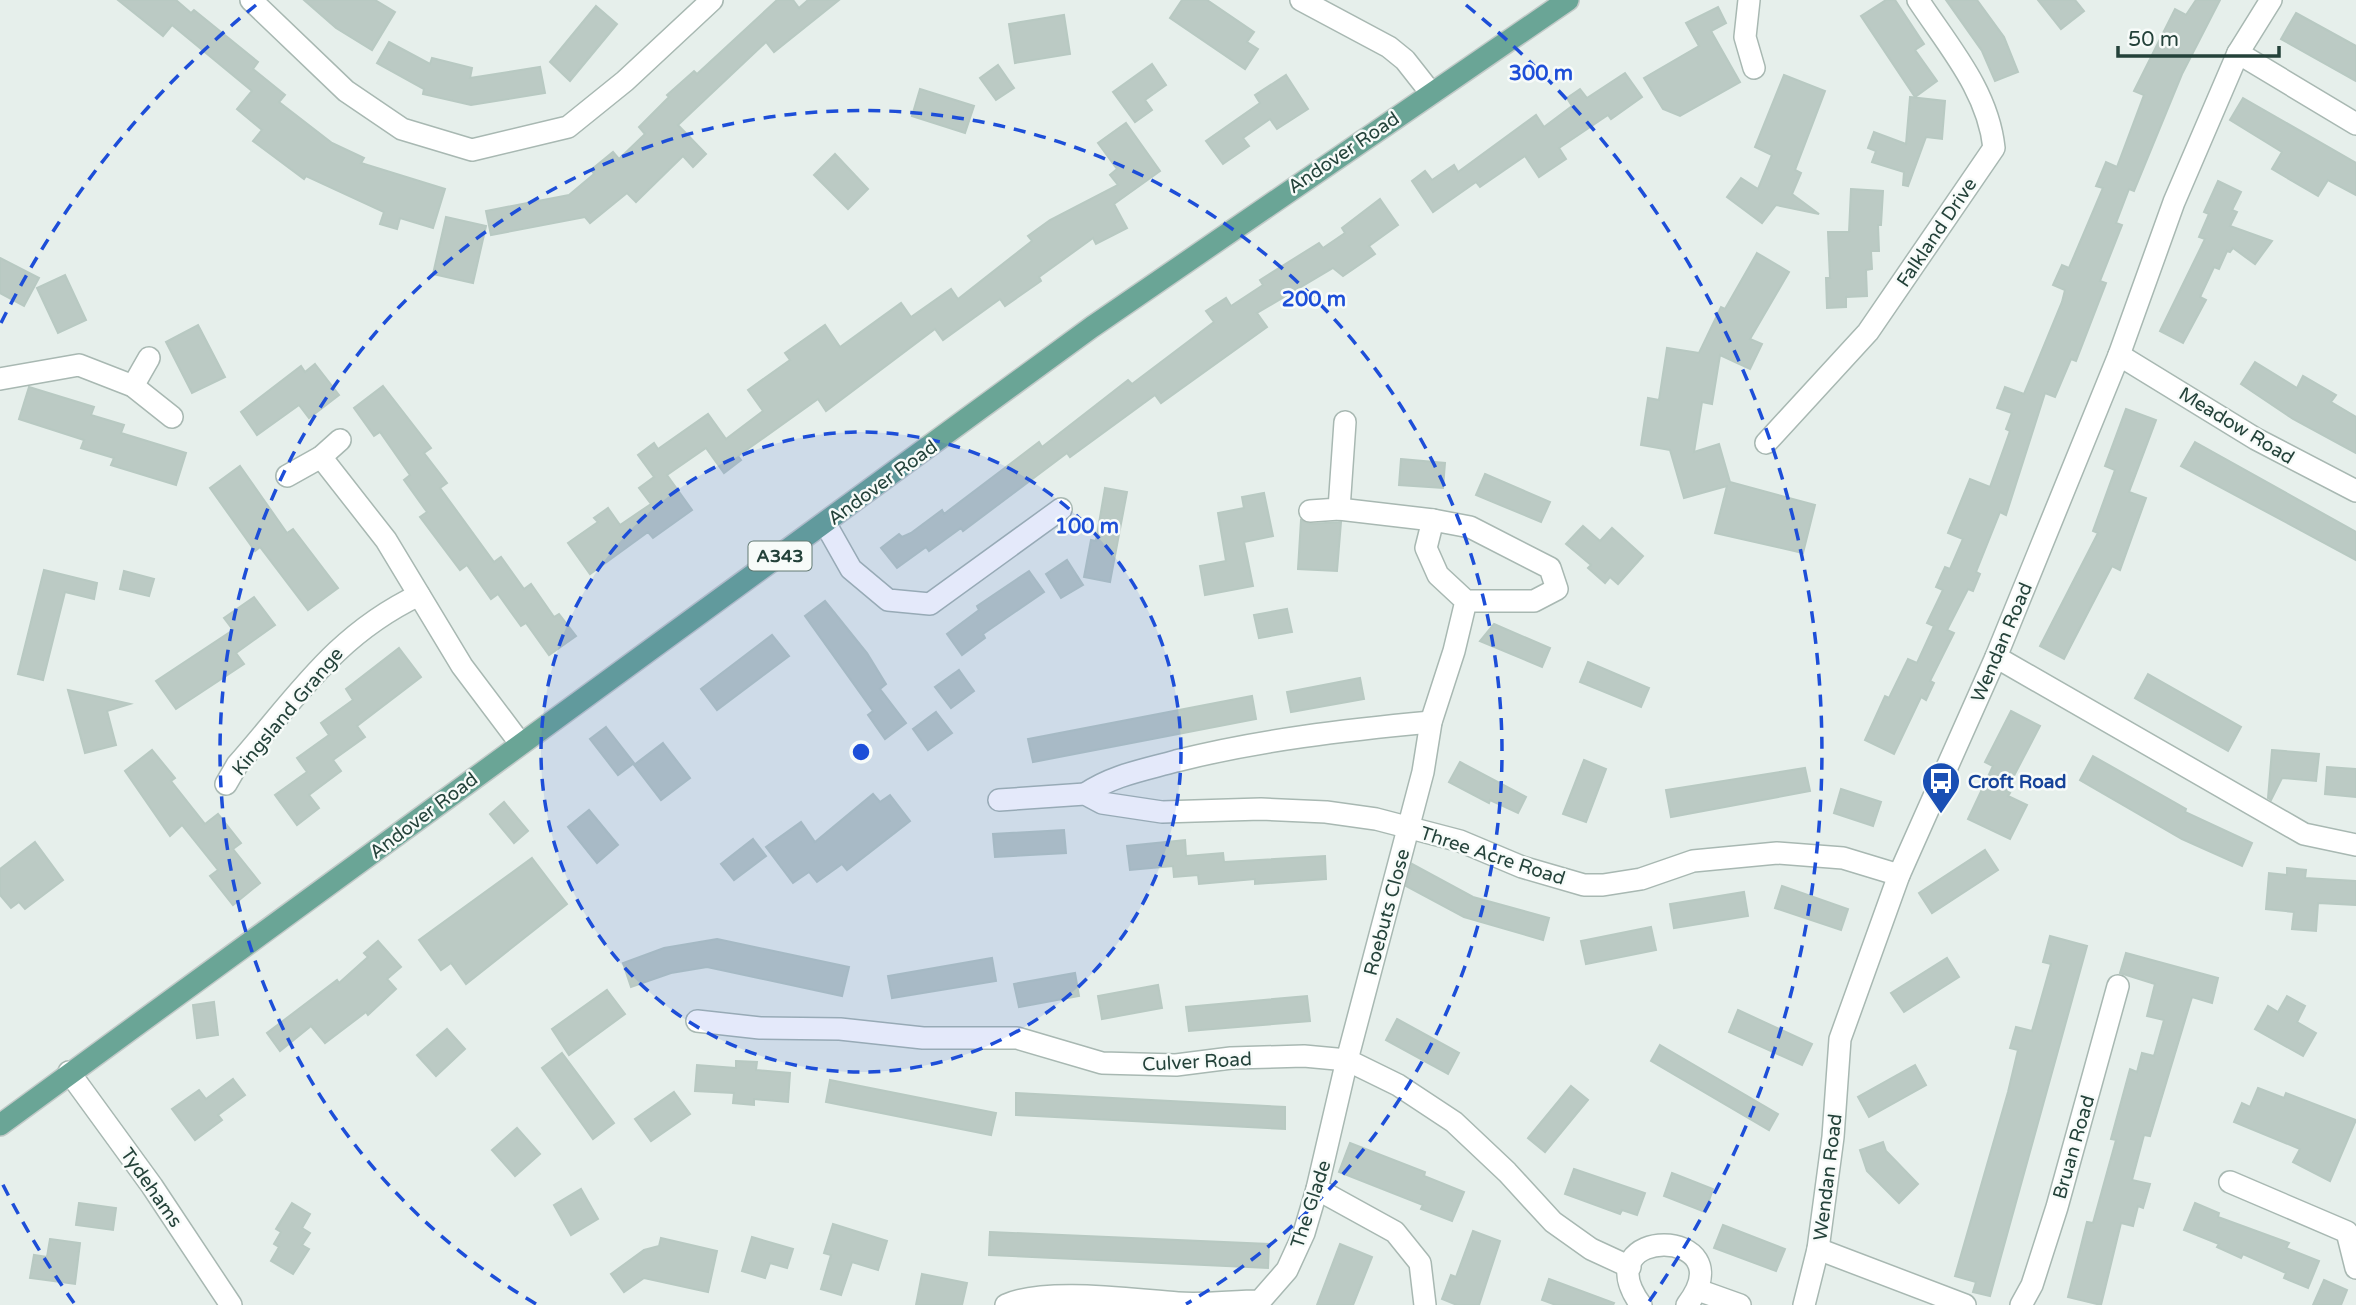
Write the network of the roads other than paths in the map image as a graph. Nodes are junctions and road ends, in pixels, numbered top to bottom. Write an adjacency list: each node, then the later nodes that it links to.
1 (251, 0): 2 (street)
2 (712, 0)
3 (1301, 0): 10 (street)
4 (1568, 0): 10 (main road, Andover Road / A343)
5 (1749, 0): 9 (street)
6 (1918, 0): 19 (street, Falkland Drive)
7 (2271, 0): 8 (street, Wendan Road)
8 (2238, 53): 11 (street); 12 (street, Wendan Road)
9 (1754, 68)
10 (1431, 93): 27 (main road, Andover Road / A343)
11 (2356, 124)
12 (2119, 355): 22 (street, Meadow Road); 30 (street, Wendan Road)
13 (149, 358): 15 (street)
14 (0, 379): 15 (street)
15 (132, 386): 16 (street)
16 (172, 417)
17 (1345, 422): 24 (street)
18 (340, 440): 20 (street)
19 (1766, 443)
20 (321, 457): 21 (street); 28 (street)
21 (287, 476)
22 (2356, 491)
23 (1061, 509): 27 (street)
24 (1339, 509): 25 (street); 26 (street)
25 (1310, 511)
26 (1433, 520): 29 (street); 29 (street)
27 (825, 523): 32 (main road, Andover Road / A343)
28 (419, 595): 32 (street); 33 (street, Kingsland Grange)
29 (1466, 601): 31 (street, Roebuts Close)
30 (1996, 657): 37 (street); 38 (street, Wendan Road)
31 (1430, 722): 34 (street, Three Acre Road); 36 (street, Roebuts Close)
32 (520, 743): 42 (main road, Andover Road / A343)
33 (226, 784)
34 (1085, 794): 35 (street, Three Acre Road); 36 (street, Three Acre Road)
35 (999, 800)
36 (1409, 827): 38 (street, Three Acre Road); 41 (street, Roebuts Close)
37 (2356, 845)
38 (1899, 874): 47 (street, Wendan Road)
39 (2118, 986): 59 (street, Bruan Road)
40 (697, 1021): 41 (street, Culver Road)
41 (1347, 1060): 45 (street, The Glade); 48 (street, Culver Road)
42 (69, 1072): 43 (main road, Andover Road / A343); 52 (street, Tydehams)
43 (0, 1125)
44 (2230, 1182): 46 (street)
45 (1317, 1189): 51 (street, The Glade); 54 (street)
46 (2352, 1225): 49 (street)
47 (1818, 1249): 57 (street, Wendan Road); 58 (street)
48 (1630, 1267): 50 (street); 55 (street)
49 (2356, 1268)
50 (1692, 1297): 56 (street)
51 (1178, 1304): 53 (street, The Glade)
52 (231, 1305)
53 (1006, 1305)
54 (1425, 1305)
55 (1641, 1305)
56 (1740, 1305)
57 (1804, 1305)
58 (1965, 1305)
59 (2021, 1305)

